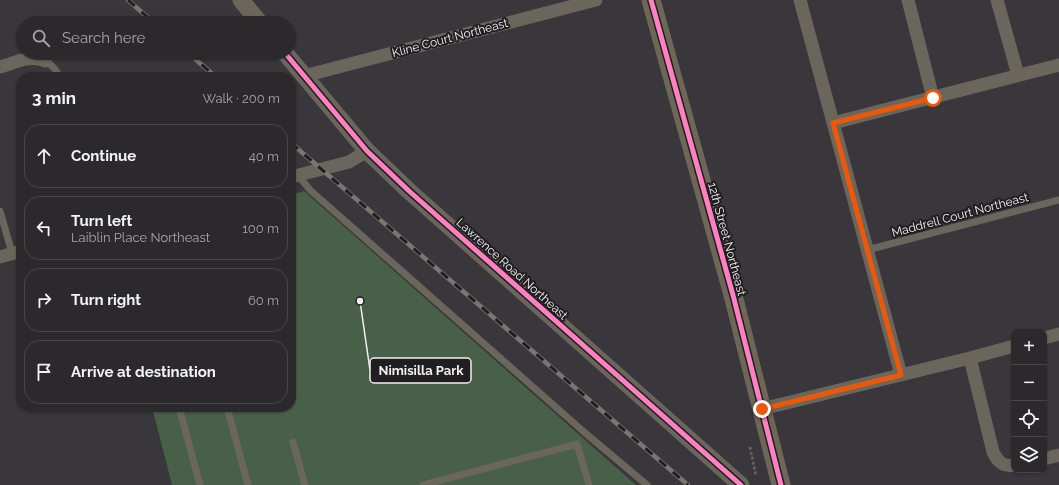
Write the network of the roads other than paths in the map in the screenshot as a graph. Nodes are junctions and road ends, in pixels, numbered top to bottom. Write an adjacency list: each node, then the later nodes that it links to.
1 (241, 0): 7 (street)
2 (596, 0): 15 (street, Kline Court Northeast)
3 (651, 0): 30 (main road, 12th Street Northeast)
4 (800, 0): 17 (street)
5 (908, 0): 16 (street)
6 (997, 0): 14 (street)
7 (254, 16)
8 (23, 60): 12 (street)
9 (291, 60): 15 (street, Lawrence Road Northeast)
10 (45, 61): 13 (lane)
11 (1059, 65): 14 (street)
12 (0, 67)
13 (56, 72)
14 (1018, 75): 16 (street)
15 (304, 76): 18 (street, Lawrence Road Northeast)
16 (933, 98): 17 (street)
17 (833, 123): 23 (street)
18 (367, 151): 19 (street); 45 (street, Lawrence Road Northeast)
19 (296, 176)
20 (296, 177): 33 (lane)
21 (1059, 200): 23 (lane, Maddrell Court Northeast)
22 (0, 211): 24 (lane)
23 (867, 250): 29 (street)
24 (11, 254)
25 (1059, 334): 26 (street)
26 (1047, 337)
27 (1011, 347): 28 (street)
28 (970, 358): 29 (street); 38 (street)
29 (901, 375): 30 (street)
30 (762, 409): 46 (main road, 12th Street Northeast)
31 (179, 412): 39 (lane)
32 (228, 412): 40 (lane)
33 (584, 432): 35 (lane); 44 (lane)
34 (293, 442): 41 (lane)
35 (577, 444): 42 (lane); 43 (lane)
36 (1059, 455): 37 (street)
37 (1047, 457)
38 (1008, 465)
39 (200, 485)
40 (248, 485)
41 (305, 485)
42 (423, 485)
43 (589, 485)
44 (647, 485)
45 (740, 485)
46 (781, 485)

